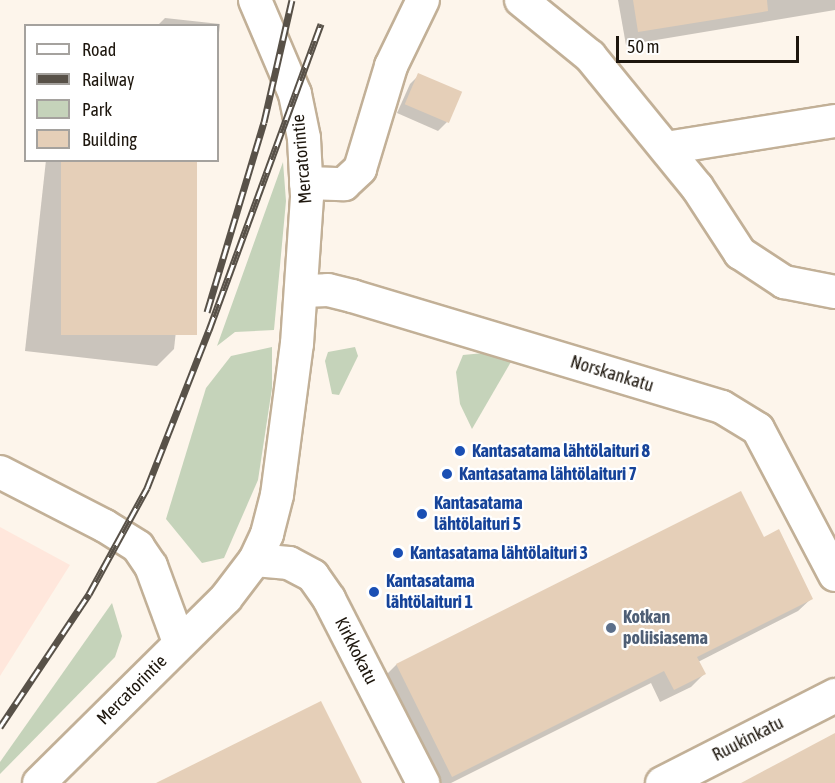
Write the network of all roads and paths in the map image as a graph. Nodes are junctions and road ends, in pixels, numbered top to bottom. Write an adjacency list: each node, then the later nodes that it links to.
1 (255, 0): 6 (street, Mercatorintie)
2 (423, 0): 6 (street)
3 (520, 0): 5 (street)
4 (835, 121): 5 (street)
5 (666, 148): 8 (street)
6 (306, 183): 7 (street, Mercatorintie)
7 (303, 291): 10 (street, Mercatorintie); 11 (street, Norskankatu)
8 (835, 292)
9 (0, 472): 12 (street)
10 (255, 560): 12 (street, Mercatorintie); 15 (street, Kirkkokatu)
11 (835, 575)
12 (179, 642): 14 (street, Mercatorintie)
13 (835, 695): 16 (main road, Ruukinkatu)
14 (39, 783)
15 (423, 783)
16 (662, 783)

